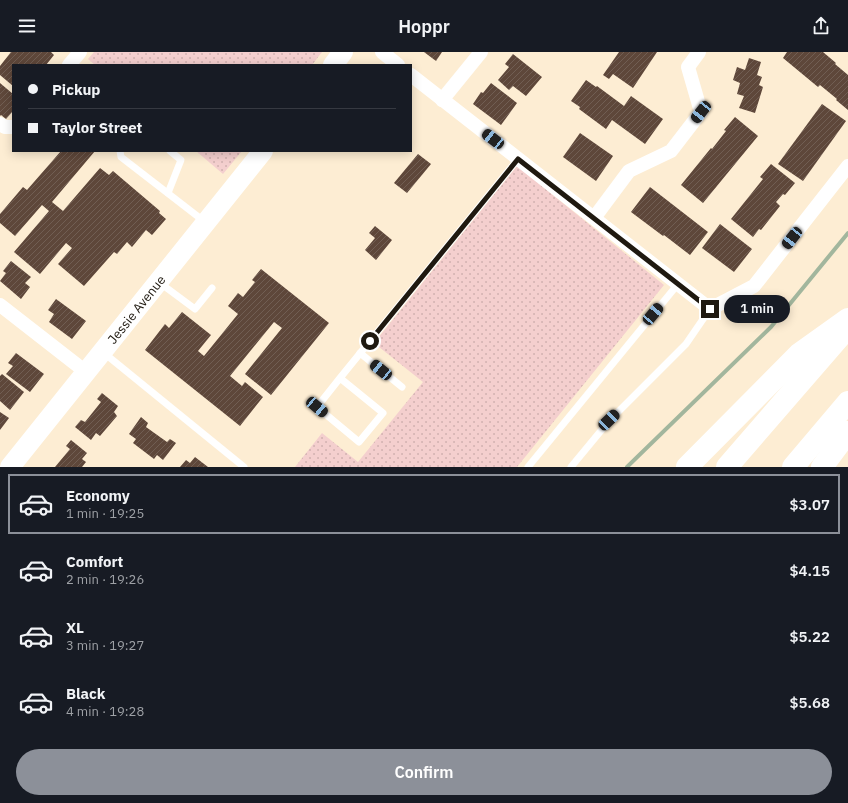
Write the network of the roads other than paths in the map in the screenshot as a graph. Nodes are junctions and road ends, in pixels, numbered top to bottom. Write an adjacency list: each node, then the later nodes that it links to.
1 (80, 52): 6 (street)
2 (343, 52): 7 (street)
3 (382, 52): 8 (street)
4 (481, 52): 10 (street)
5 (699, 52): 19 (street)
6 (70, 64)
7 (334, 64)
8 (397, 64)
9 (412, 76): 10 (street)
10 (442, 100): 16 (street)
11 (0, 124): 12 (street)
12 (12, 127)
13 (120, 152): 18 (lane)
14 (171, 152): 18 (lane)
15 (262, 152): 20 (street, Jessie Avenue)
16 (518, 159): 19 (street); 29 (lane)
17 (848, 166): 25 (street)
18 (168, 193): 20 (lane)
19 (594, 218): 22 (street)
20 (206, 223): 21 (street, Jessie Avenue)
21 (158, 282): 23 (lane); 28 (street, Jessie Avenue)
22 (678, 284): 25 (street); 37 (lane)
23 (212, 288)
24 (0, 305): 30 (street)
25 (710, 309): 38 (lane)
26 (848, 319): 39 (highway)
27 (848, 327): 40 (highway)
28 (102, 352): 30 (street, Jessie Avenue); 36 (lane)
29 (360, 353): 31 (lane); 32 (lane)
30 (86, 372): 35 (street, Jessie Avenue)
31 (340, 378): 31 (lane)
32 (402, 387)
33 (848, 402): 41 (highway)
34 (848, 432): 42 (highway)
35 (14, 466)
36 (244, 467)
37 (529, 467)
38 (571, 467)
39 (687, 467)
40 (727, 467)
41 (793, 467)
42 (822, 467)

